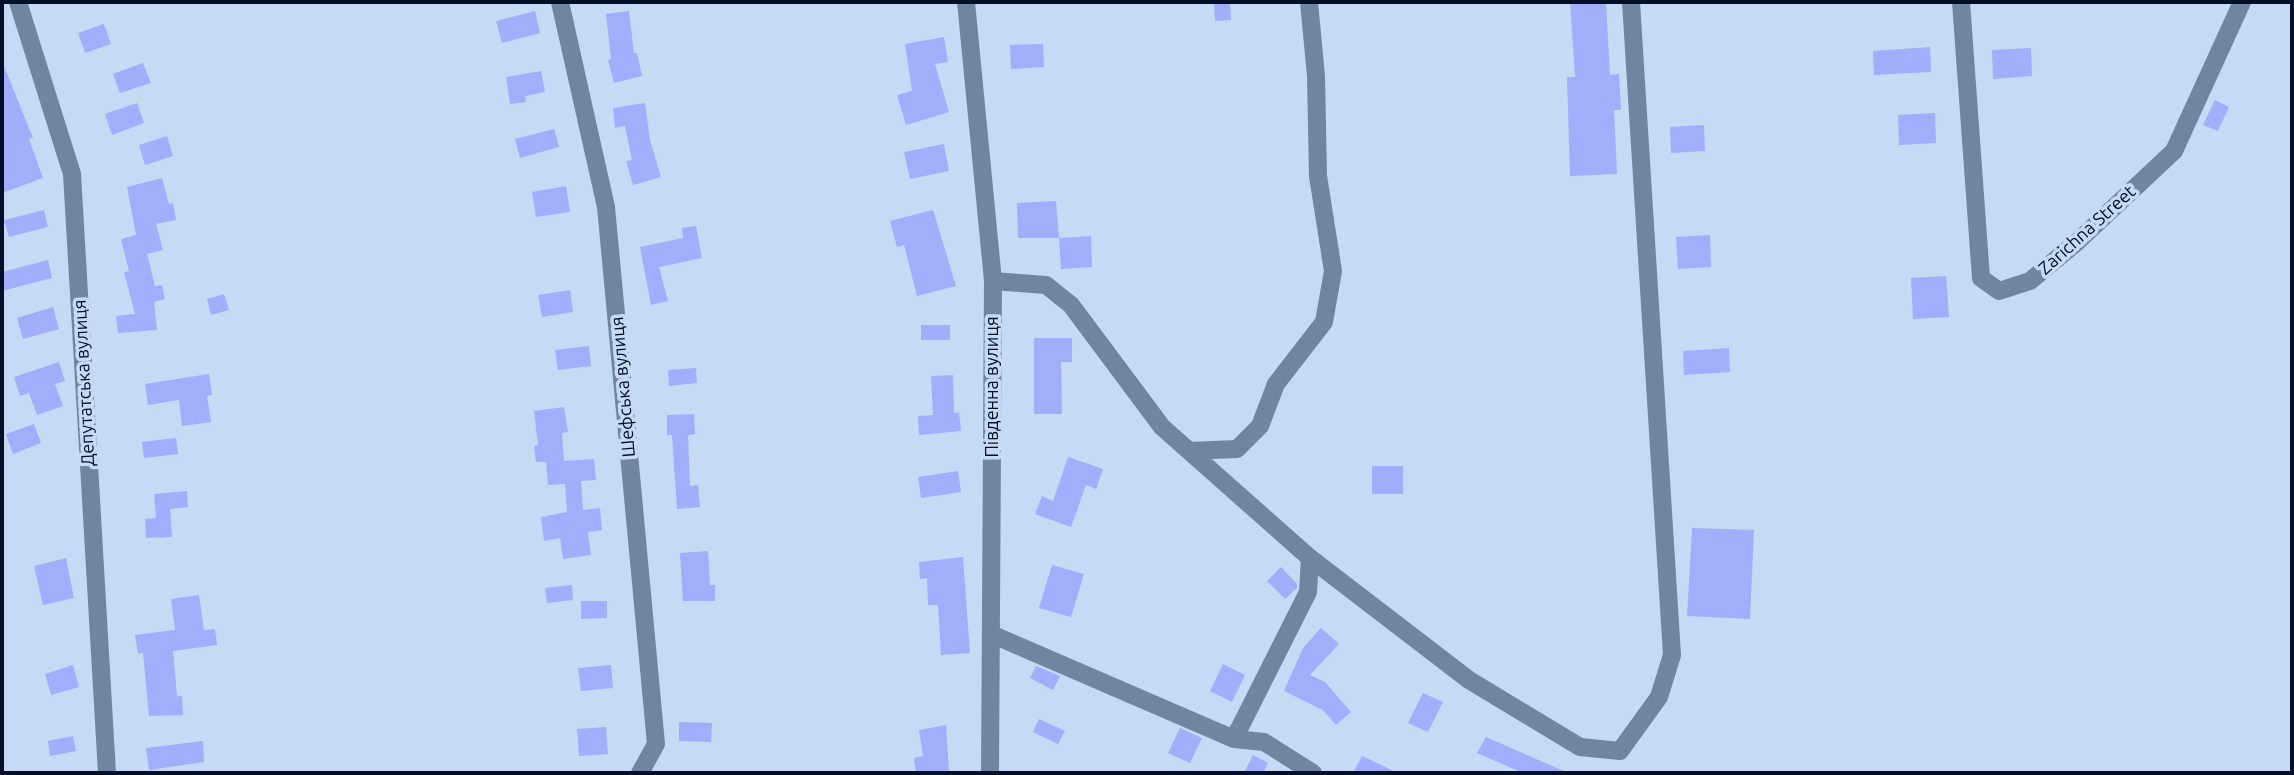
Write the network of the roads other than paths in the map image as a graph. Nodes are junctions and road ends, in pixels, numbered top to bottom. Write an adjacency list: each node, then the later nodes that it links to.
1 (18, 2): 13 (street, Депутатська вулиця)
2 (560, 2): 14 (street, Шефська вулиця)
3 (966, 2): 8 (street, Південна вулиця)
4 (1309, 2): 9 (street)
5 (1631, 2): 10 (street)
6 (1961, 2): 7 (street, Zarichna Street)
7 (2242, 2)
8 (993, 281): 9 (street); 11 (street, Південна вулиця)
9 (1189, 451): 10 (street)
10 (1310, 558): 12 (street)
11 (991, 634): 12 (street); 15 (street, Південна вулиця)
12 (1234, 739): 16 (street)
13 (107, 773)
14 (640, 773)
15 (990, 773)
16 (1313, 773)

